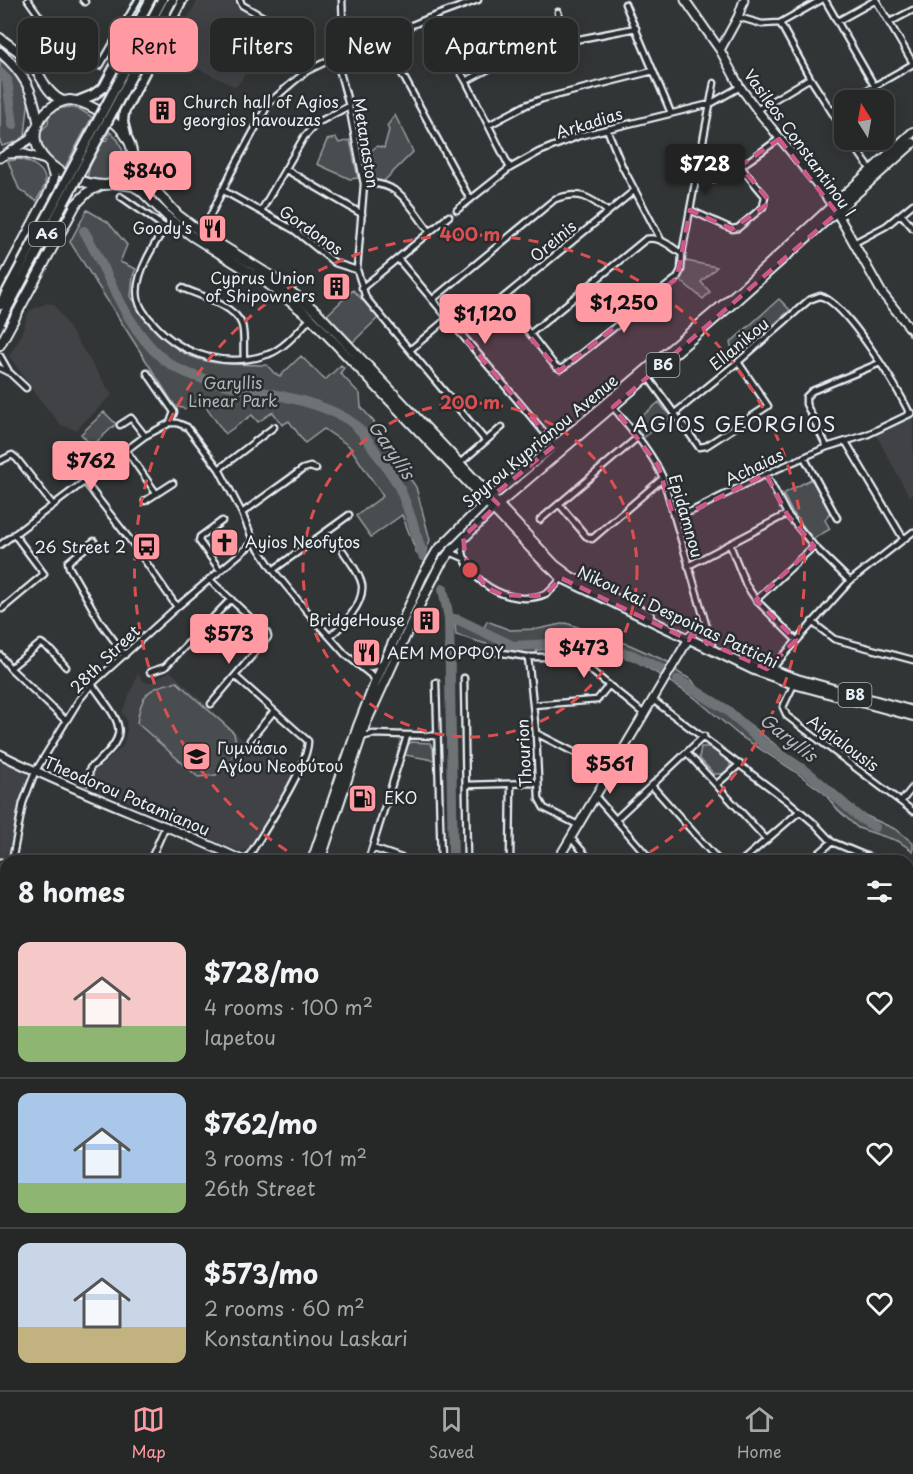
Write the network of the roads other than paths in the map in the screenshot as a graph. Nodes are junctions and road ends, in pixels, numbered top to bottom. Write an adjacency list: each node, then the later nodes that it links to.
1 (28, 0): 2 (street)
2 (138, 0)
3 (150, 0): 44 (highway)
4 (162, 0): 59 (highway, A6, bridge)
5 (172, 0): 59 (highway, A6, bridge)
6 (182, 0): 56 (highway)
7 (342, 0): 19 (street)
8 (475, 0): 20 (street)
9 (686, 0): 28 (main road, Vasileos Constantinou I)
10 (744, 0): 17 (main road)
11 (823, 0): 22 (street); 24 (street)
12 (876, 0): 22 (street); 23 (street)
13 (241, 3): 18 (street)
14 (625, 4): 25 (street)
15 (913, 10): 23 (street)
16 (558, 12): 21 (street)
17 (738, 17): 24 (street); 28 (main road)
18 (265, 18)
19 (343, 18)
20 (429, 18)
21 (559, 18)
22 (838, 21): 41 (street)
23 (890, 22): 31 (street)
24 (780, 23): 37 (street)
25 (636, 28): 27 (street); 32 (street)
26 (0, 38): 43 (main road)
27 (578, 39)
28 (720, 50): 40 (main road, Vasileos Constantinou I)
29 (0, 52): 52 (main road)
30 (326, 62): 72 (street)
31 (913, 64): 41 (street)
32 (653, 71): 50 (street); 53 (street)
33 (340, 72): 46 (street, Metanaston)
34 (401, 72): 75 (street)
35 (461, 72): 38 (street)
36 (483, 72): 38 (street)
37 (810, 78): 48 (street); 49 (street)
38 (466, 81): 53 (street)
39 (714, 83): 45 (street)
40 (740, 87): 45 (street, Arkadias); 48 (main road, Vasileos Constantinou I)
41 (875, 87): 42 (street)
42 (869, 90)
43 (63, 101): 44 (main road); 52 (main road)
44 (78, 101): 56 (main road)
45 (710, 104): 50 (street, Arkadias); 68 (street)
46 (349, 106): 66 (street); 70 (street, Metanaston)
47 (834, 109): 49 (street)
48 (757, 110): 57 (main road, Vasileos Constantinou I)
49 (831, 111): 51 (street)
50 (671, 113): 54 (street, Arkadias)
51 (834, 116)
52 (37, 125): 61 (main road); 63 (main road)
53 (489, 125): 65 (street)
54 (607, 129): 65 (street, Arkadias); 73 (street)
55 (913, 132): 67 (main road, Spyrou Kyprianou Avenue / B6)
56 (126, 134): 62 (main road, B8)
57 (779, 139): 64 (street); 77 (main road, Vasileos Constantinou I)
58 (913, 143): 77 (main road, Spyrou Kyprianou Avenue / B6)
59 (91, 144): 100 (highway, A6, bridge); 103 (highway, A6, bridge)
60 (857, 150): 67 (street)
61 (2, 156): 63 (main road)
62 (131, 158): 69 (main road); 88 (main road, Nikou kai Despoinas Pattichi / B8)
63 (47, 162): 71 (main road, B8); 95 (main road)
64 (740, 166): 68 (street); 79 (street)
65 (510, 168): 75 (street, Arkadias)
66 (285, 169): 80 (street); 82 (street)
67 (872, 170): 77 (main road, Spyrou Kyprianou Avenue / B6)
68 (697, 181): 79 (street)
69 (113, 183): 71 (main road, B8); 85 (main road, Nikou kai Despoinas Pattichi / B8)
70 (364, 184): 82 (street, Metanaston); 89 (street)
71 (102, 185): 107 (main road)
72 (222, 190): 80 (street, Gordonos); 88 (street)
73 (635, 190): 81 (street, Oreinis); 90 (street)
74 (120, 196): 86 (street)
75 (470, 199): 78 (street, Arkadias)
76 (913, 204): 83 (street)
77 (834, 209): 91 (main road, Vasileos Constantinou I); 116 (main road, Spyrou Kyprianou Avenue / B6); 129 (main road, Spyrou Kyprianou Avenue / B6)
78 (457, 210)
79 (690, 210): 92 (street)
80 (261, 211): 94 (street, Gordonos)
81 (608, 212): 98 (street); 99 (street, Oreinis)
82 (362, 214): 94 (street, Metanaston)
83 (902, 214): 87 (street); 91 (street)
84 (449, 216): 89 (street)
85 (172, 221): 86 (street); 101 (main road, Nikou kai Despoinas Pattichi / B8)
86 (166, 228): 110 (street)
87 (913, 228)
88 (202, 232): 101 (main road, Nikou kai Despoinas Pattichi / B8)
89 (430, 232): 93 (street)
90 (661, 240): 92 (street); 106 (street)
91 (854, 243): 104 (main road, Vasileos Constantinou I)
92 (682, 254): 106 (street)
93 (398, 259): 97 (street); 98 (street)
94 (357, 270): 97 (street, Gordonos)
95 (0, 285)
96 (182, 288): 110 (street)
97 (362, 288): 108 (street, Gordonos)
98 (432, 300): 102 (street)
99 (500, 301): 105 (street, Oreinis); 106 (street)
100 (0, 305)
101 (314, 315): 110 (street); 134 (main road, Nikou kai Despoinas Pattichi / B8); 142 (main road, Nikou kai Despoinas Pattichi / B8)
102 (448, 318): 105 (street); 108 (street)
103 (0, 322)
104 (913, 332)
105 (460, 333): 129 (street)
106 (530, 334)
107 (0, 346)
108 (410, 350): 127 (street, Gordonos)
109 (0, 356): 115 (street)
110 (244, 359)
111 (738, 362): 112 (street, Ellanikou); 119 (street, Ellanikou); 119 (street)
112 (880, 363): 120 (street); 130 (street)
113 (0, 368): 115 (street)
114 (147, 373): 121 (street)
115 (10, 374): 117 (street)
116 (648, 377): 118 (main road, Spyrou Kyprianou Avenue / B6); 119 (street)
117 (26, 388)
118 (613, 407): 126 (street, Epidamnou); 146 (main road, Spyrou Kyprianou Avenue / B6)
119 (675, 413)
120 (912, 414): 128 (street, Achaias)
121 (173, 423): 125 (street); 135 (street)
122 (120, 425): 125 (street)
123 (274, 427): 135 (street)
124 (502, 428): 127 (street)
125 (145, 436): 131 (street)
126 (638, 437): 138 (street, Epidamnou); 144 (street)
127 (485, 440): 134 (street)
128 (846, 442): 130 (street, Achaias); 157 (street)
129 (555, 445): 142 (main road, Spyrou Kyprianou Avenue / B6)
130 (827, 447): 132 (street, Achaias)
131 (126, 450): 139 (street); 141 (street)
132 (804, 457): 137 (street, Achaias); 151 (street)
133 (0, 461): 145 (street)
134 (460, 463): 142 (main road, Nikou kai Despoinas Pattichi / B8)
135 (219, 469): 147 (street)
136 (316, 470): 147 (street)
137 (765, 474): 148 (street); 150 (street, Achaias)
138 (663, 478): 144 (street); 150 (street, Epidamnou)
139 (85, 482): 145 (street); 174 (street)
140 (173, 483): 141 (street)
141 (156, 494): 143 (street)
142 (488, 499): 146 (main road, Nikou kai Despoinas Pattichi / B8); 187 (main road, Spyrou Kyprianou Avenue / B6)
143 (145, 501)
144 (559, 504): 152 (street)
145 (53, 505): 155 (street)
146 (495, 507): 156 (main road, Spyrou Kyprianou Avenue / B6); 169 (main road, Nikou kai Despoinas Pattichi / B8); 178 (main road, Nikou kai Despoinas Pattichi / B8)
147 (242, 513): 159 (street)
148 (788, 514): 161 (street); 162 (street)
149 (349, 515): 168 (street)
150 (673, 515): 166 (street, Epidamnou)
151 (837, 518)
152 (540, 520)
153 (222, 521): 167 (street)
154 (913, 532): 157 (street)
155 (14, 534): 160 (street); 175 (street)
156 (462, 537): 164 (main road, Spyrou Kyprianou Avenue / B6); 165 (street)
157 (903, 538): 171 (street)
158 (94, 541): 183 (street)
159 (254, 542): 167 (street, 28th Street); 168 (street)
160 (0, 545)
161 (730, 545): 166 (street); 173 (street)
162 (814, 546): 171 (street); 173 (street)
163 (344, 551): 177 (street)
164 (450, 552): 165 (street); 209 (main road, Spyrou Kyprianou Avenue / B6)
165 (466, 559): 169 (street)
166 (688, 566): 180 (street, Epidamnou)
167 (220, 570): 170 (street, 28th Street)
168 (273, 570): 177 (street)
169 (561, 578): 178 (main road, Nikou kai Despoinas Pattichi)
170 (209, 579): 172 (street); 174 (street, 28th Street)
171 (850, 581): 176 (street)
172 (231, 599): 192 (street); 194 (street)
173 (756, 600): 179 (street)
174 (177, 607): 183 (street, 28th Street)
175 (2, 609)
176 (812, 622): 179 (street); 186 (street)
177 (330, 636): 188 (street)
178 (690, 638): 180 (main road, Nikou kai Despoinas Pattichi / B8); 191 (main road, Nikou kai Despoinas Pattichi); 201 (main road)
179 (796, 640): 184 (street)
180 (712, 645): 191 (main road, Nikou kai Despoinas Pattichi / B8)
181 (489, 651): 185 (street)
182 (0, 655): 190 (street)
183 (124, 655): 198 (street, 28th Street)
184 (784, 656): 191 (street); 193 (street)
185 (528, 657): 200 (street); 203 (street, Thourion)
186 (913, 660)
187 (383, 664): 188 (street); 197 (main road, Spyrou Kyprianou Avenue / B6)
188 (358, 665): 197 (street)
189 (66, 667): 190 (street)
190 (10, 668): 208 (street)
191 (771, 671): 193 (main road, Nikou kai Despoinas Pattichi / B8); 199 (main road, Nikou kai Despoinas Pattichi)
192 (150, 672)
193 (784, 675): 205 (main road, Nikou kai Despoinas Pattichi / B8)
194 (235, 676): 202 (street); 204 (street)
195 (464, 678): 226 (street)
196 (436, 682): 214 (street)
197 (375, 683): 244 (main road, Spyrou Kyprianou Avenue / B6)
198 (92, 684): 208 (street, 28th Street); 222 (street)
199 (794, 684): 207 (main road, Nikou kai Despoinas Pattichi); 230 (street, Aigialousis)
200 (609, 685): 203 (street); 206 (street)
201 (653, 700): 206 (main road); 215 (street)
202 (211, 704)
203 (533, 705): 211 (street, Thourion)
204 (274, 711): 216 (street); 243 (street)
205 (913, 711)
206 (644, 714): 220 (main road)
207 (913, 716)
208 (65, 720): 221 (street, 28th Street)
209 (365, 725): 210 (street); 212 (main road, Spyrou Kyprianou Avenue / B6)
210 (373, 734): 212 (street); 213 (street)
211 (536, 734): 220 (street); 223 (street, Thourion)
212 (361, 736): 245 (main road, Spyrou Kyprianou Avenue / B6)
213 (407, 736): 214 (street); 239 (street)
214 (438, 736): 248 (street)
215 (704, 736): 217 (street); 219 (street)
216 (250, 740)
217 (687, 753): 225 (street); 227 (street)
218 (0, 754): 221 (main road, Theodorou Potamianou)
219 (741, 764): 225 (street); 231 (street)
220 (611, 771): 229 (main road)
221 (35, 772): 234 (main road, Theodorou Potamianou); 240 (street, 28th Street)
222 (88, 782)
223 (537, 783): 224 (street); 235 (street, Thourion)
224 (511, 784): 226 (street); 250 (street)
225 (717, 784): 237 (street)
226 (466, 785): 249 (street)
227 (652, 786): 233 (street); 254 (street)
228 (913, 787): 230 (street)
229 (595, 796): 233 (street); 235 (main road)
230 (902, 802): 232 (street, Aigialousis)
231 (800, 811): 237 (street); 238 (street)
232 (913, 811)
233 (616, 819): 253 (street)
234 (166, 825): 241 (street); 242 (main road, Theodorou Potamianou)
235 (578, 825): 236 (main road)
236 (571, 838): 251 (main road); 252 (street)
237 (767, 840): 255 (street)
238 (831, 842): 256 (street); 257 (street)
239 (372, 848): 246 (street); 247 (street)
240 (13, 855)
241 (153, 855)
242 (232, 855)
243 (249, 855)
244 (314, 855)
245 (322, 855)
246 (370, 855)
247 (392, 855)
248 (441, 855)
249 (467, 855)
250 (510, 855)
251 (561, 855)
252 (586, 855)
253 (647, 855)
254 (714, 855)
255 (749, 855)
256 (817, 855)
257 (863, 855)

